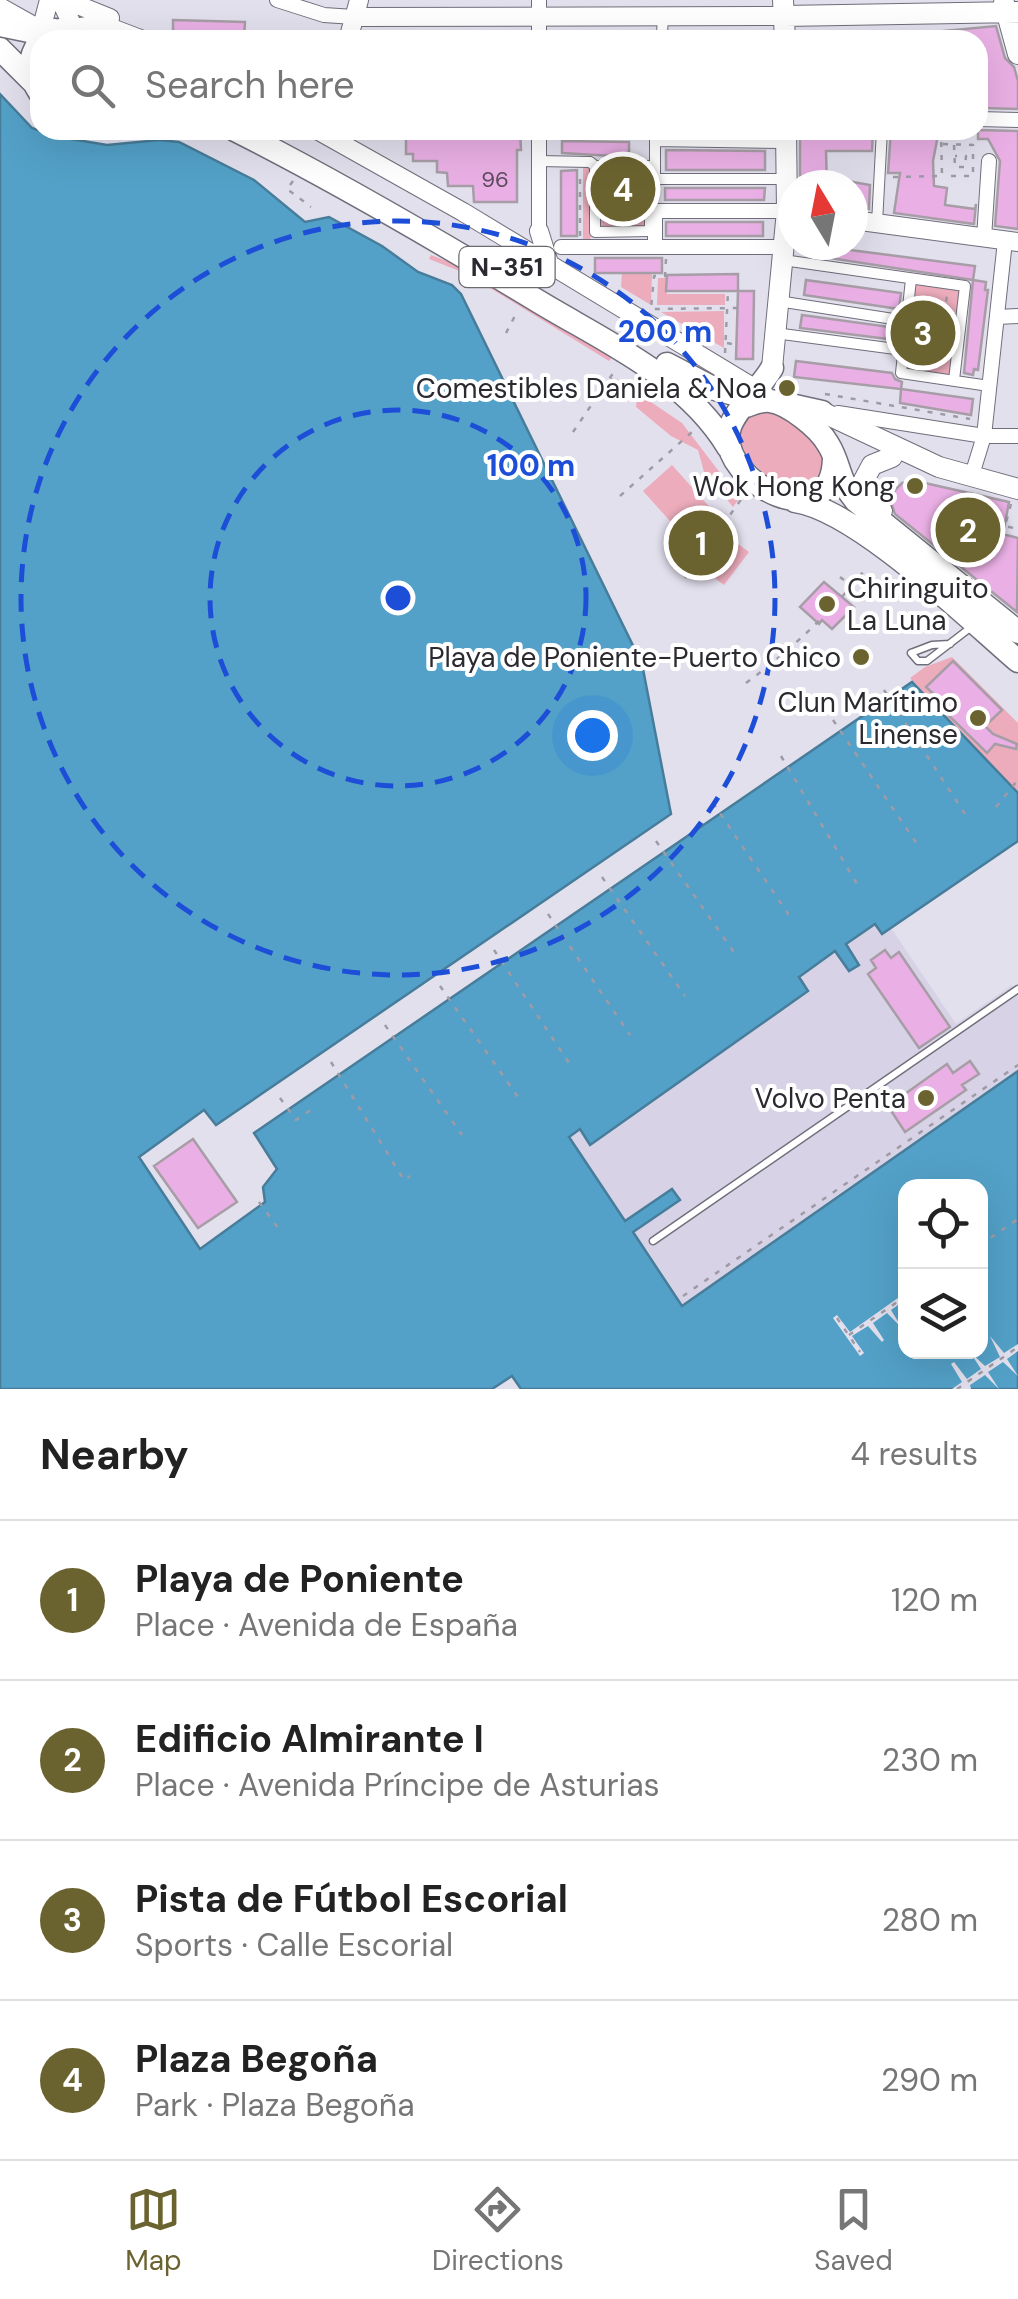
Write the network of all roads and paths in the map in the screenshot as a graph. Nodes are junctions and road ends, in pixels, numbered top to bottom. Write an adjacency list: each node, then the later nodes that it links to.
1 (49, 0): 14 (street)
2 (62, 0): 15 (street); 18 (street)
3 (278, 0): 4 (street)
4 (308, 5): 8 (street)
5 (948, 6): 9 (main road); 10 (main road)
6 (0, 7): 13 (street)
7 (539, 7): 8 (street); 11 (street)
8 (356, 8)
9 (784, 8): 11 (street)
10 (1009, 8): 22 (main road)
11 (663, 15): 19 (street)
12 (0, 25): 20 (highway)
13 (39, 30)
14 (48, 30)
15 (50, 30)
16 (72, 30): 17 (street)
17 (118, 30)
18 (135, 30)
19 (662, 30)
20 (30, 31)
21 (0, 49): 23 (highway)
22 (1018, 54)
23 (30, 81)
24 (988, 119): 25 (street)
25 (1018, 120)
26 (254, 140): 54 (highway, N-351)
27 (282, 140): 100 (highway, N-351)
28 (342, 140): 66 (street)
29 (539, 140): 40 (street)
30 (654, 140): 42 (street)
31 (786, 140): 46 (main road)
32 (882, 140): 49 (street)
33 (941, 140): 34 (path)
34 (941, 144): 35 (path); 47 (path)
35 (954, 144): 36 (path); 38 (path)
36 (973, 144): 37 (path); 48 (path)
37 (982, 144)
38 (955, 156): 45 (path); 45 (path)
39 (988, 161): 62 (street)
40 (539, 162): 41 (street); 61 (street)
41 (580, 162): 43 (street); 64 (path)
42 (652, 164): 44 (street); 50 (street); 63 (street)
43 (595, 166): 44 (street); 64 (street)
44 (623, 166): 53 (path)
45 (965, 166): 48 (path)
46 (787, 170)
47 (942, 176): 48 (path); 49 (path)
48 (965, 176)
49 (882, 177): 59 (street)
50 (655, 178): 51 (street); 56 (street)
51 (778, 179)
52 (294, 180): 55 (path)
53 (623, 192)
54 (378, 206): 60 (lane); 70 (highway, N-351)
55 (311, 207)
56 (655, 211): 57 (street); 63 (street)
57 (778, 211)
58 (868, 222): 59 (street)
59 (877, 224): 62 (street)
60 (398, 228)
61 (539, 231): 66 (street); 73 (street)
62 (984, 238): 65 (street)
63 (656, 240): 64 (street); 68 (street); 78 (path)
64 (589, 242): 67 (street)
65 (1012, 242): 85 (street)
66 (515, 243): 73 (street)
67 (561, 247)
68 (778, 252)
69 (437, 254): 70 (lane)
70 (469, 260): 107 (highway, N-351)
71 (782, 260): 77 (main road)
72 (817, 260): 74 (street)
73 (549, 263): 100 (street)
74 (911, 279): 75 (street); 82 (street)
75 (948, 284): 81 (path); 83 (street)
76 (728, 290): 78 (path)
77 (778, 301): 82 (street); 86 (main road)
78 (726, 308): 79 (path); 88 (path)
79 (737, 308)
80 (518, 310): 87 (path)
81 (944, 313): 82 (path); 83 (path); 92 (path)
82 (907, 315): 90 (street)
83 (962, 316): 93 (street)
84 (1018, 316): 85 (street)
85 (997, 317): 99 (street)
86 (776, 333): 90 (street); 95 (main road)
87 (506, 334)
88 (725, 343): 89 (path); 91 (path)
89 (736, 345)
90 (903, 350): 92 (path); 97 (street)
91 (725, 353)
92 (939, 356): 93 (path); 97 (path)
93 (957, 358): 98 (street)
94 (617, 368): 96 (path)
95 (772, 368): 100 (highway)
96 (610, 378): 101 (path); 105 (path)
97 (936, 378): 98 (street)
98 (954, 380): 99 (street)
99 (990, 386): 104 (street)
100 (764, 401): 102 (highway); 107 (highway); 110 (highway, N-351)
101 (633, 402)
102 (820, 402): 104 (street); 104 (path); 109 (main road)
103 (697, 428): 114 (path)
104 (985, 429): 106 (street); 111 (street)
105 (573, 432)
106 (1018, 436)
107 (728, 447): 116 (highway, N-351)
108 (892, 456): 109 (main road); 110 (main road); 123 (main road)
109 (919, 459): 111 (main road)
110 (833, 473): 116 (highway); 123 (highway, N-351)
111 (972, 478): 112 (main road)
112 (1018, 489)
113 (747, 491): 120 (path)
114 (620, 496)
115 (1018, 500): 117 (path)
116 (795, 501): 123 (highway, N-351)
117 (1018, 529)
118 (864, 570): 121 (path)
119 (840, 577): 121 (path)
120 (685, 578)
121 (852, 586): 122 (path); 127 (path)
122 (858, 591)
123 (976, 621): 124 (highway, N-351); 125 (lane); 126 (highway, N-351)
124 (1016, 627)
125 (952, 644): 125 (lane)
126 (1018, 661)
127 (746, 683)
128 (884, 690): 134 (path)
129 (833, 720): 136 (path)
130 (781, 756): 138 (path)
131 (1016, 781): 133 (path)
132 (713, 802): 140 (path)
133 (996, 807)
134 (965, 814)
135 (656, 840): 142 (path)
136 (920, 848)
137 (602, 877): 145 (path)
138 (860, 889)
139 (548, 914): 147 (path)
140 (793, 921)
141 (494, 950): 149 (path)
142 (738, 958)
143 (440, 986): 151 (path)
144 (1018, 988): 160 (lane)
145 (684, 996)
146 (385, 1025): 154 (path)
147 (630, 1035)
148 (331, 1062): 155 (path)
149 (569, 1064)
150 (1018, 1065): 161 (path)
151 (518, 1097)
152 (280, 1098): 153 (path)
153 (312, 1109)
154 (462, 1136)
155 (410, 1176)
156 (260, 1202): 158 (path)
157 (1018, 1219): 159 (path)
158 (279, 1229)
159 (988, 1240)
160 (653, 1241)
161 (683, 1296)
162 (898, 1302): 164 (path)
163 (836, 1318): 164 (path)
164 (848, 1336): 166 (path)
165 (1018, 1347): 167 (path)
166 (860, 1352)
167 (957, 1389)

